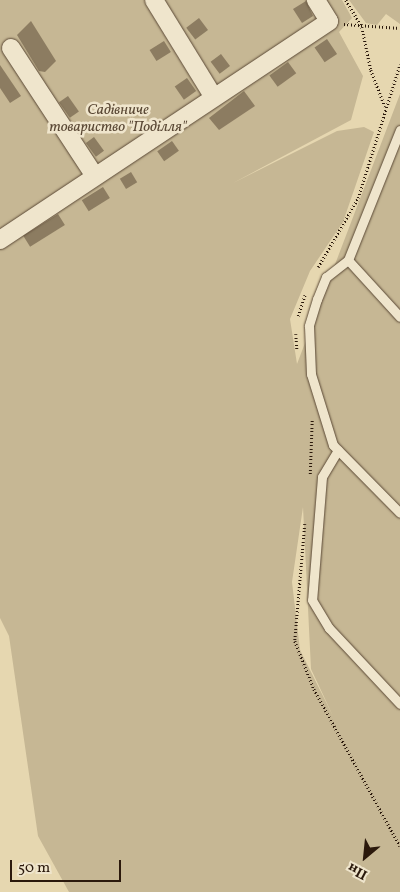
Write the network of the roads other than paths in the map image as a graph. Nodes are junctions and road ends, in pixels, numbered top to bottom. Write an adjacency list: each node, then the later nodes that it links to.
1 (154, 0): 4 (street)
2 (316, 0): 4 (street)
3 (11, 48): 6 (street)
4 (213, 96): 6 (street)
5 (400, 130): 8 (lane)
6 (94, 175): 7 (street)
7 (0, 240)
8 (348, 260): 9 (lane); 10 (lane)
9 (400, 317)
10 (338, 450): 11 (lane); 12 (lane)
11 (400, 513)
12 (400, 704)

